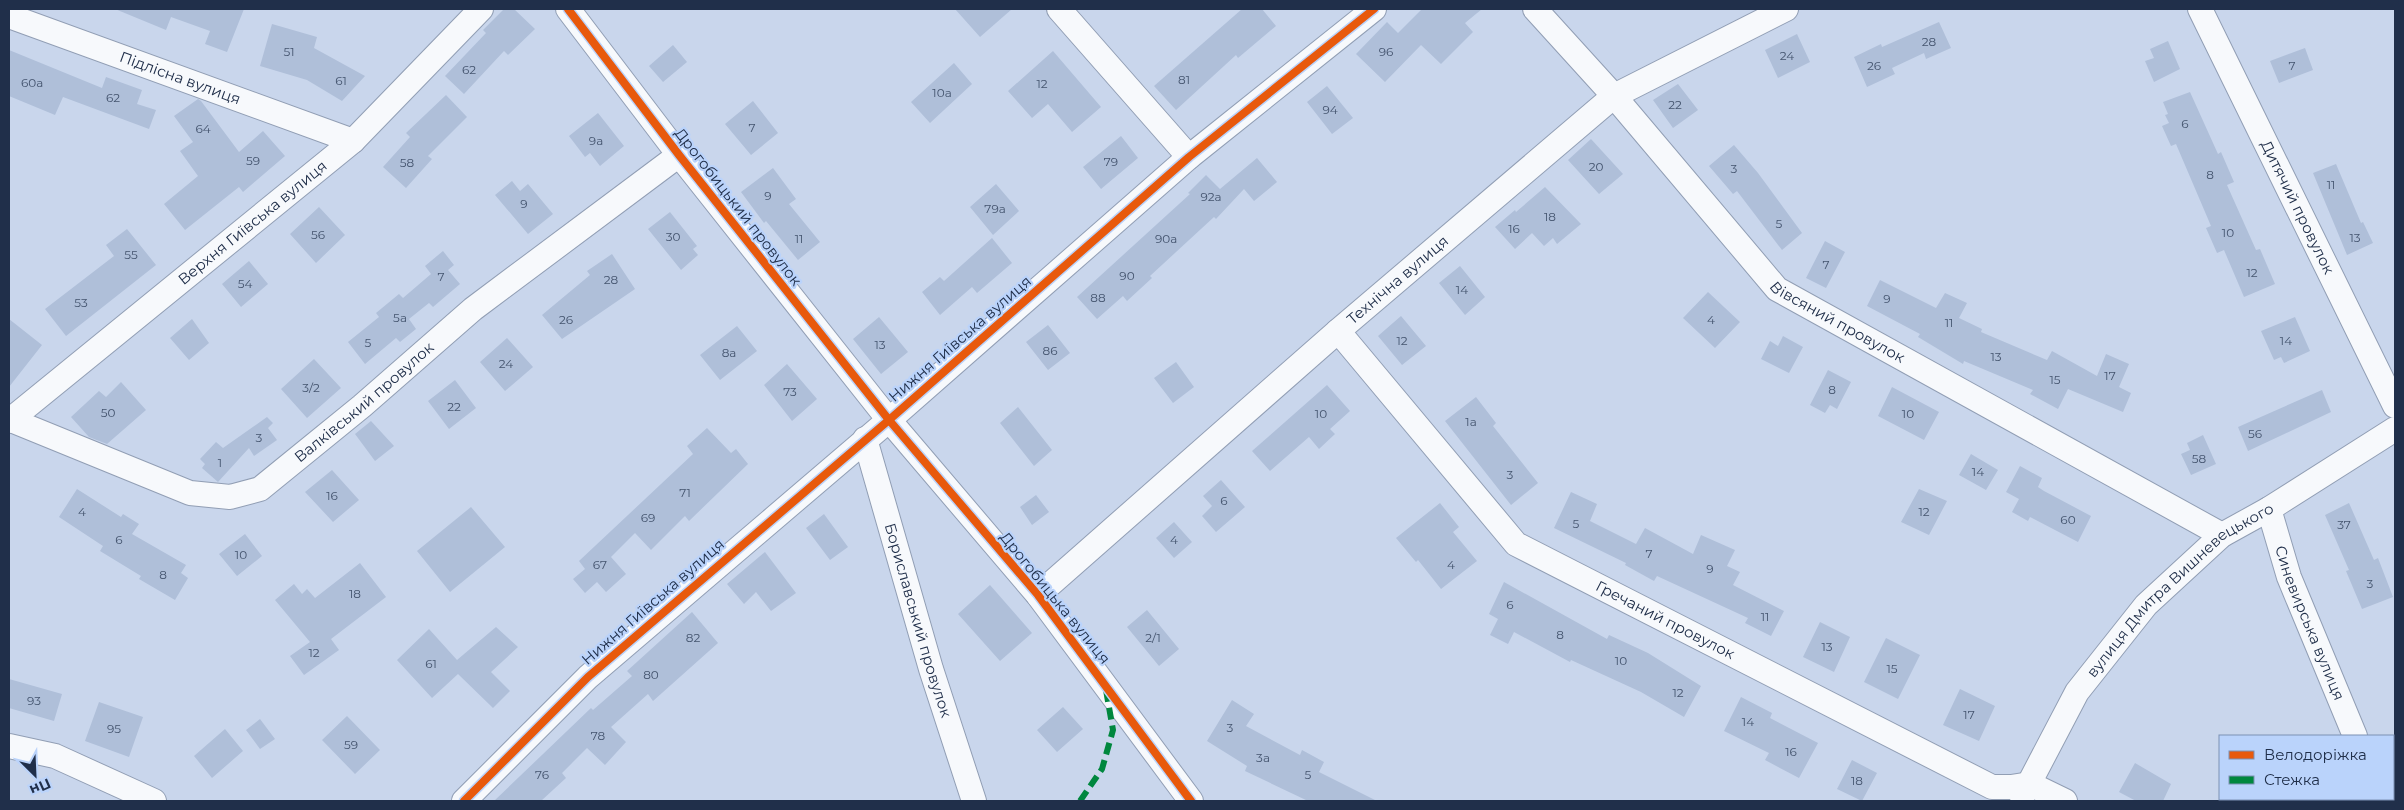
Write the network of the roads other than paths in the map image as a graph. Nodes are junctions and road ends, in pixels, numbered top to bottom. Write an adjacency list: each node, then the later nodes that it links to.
1 (481, 9): 10 (street, Верхня Гиївська вулиця)
2 (568, 9): 11 (street, Дрогобицький провулок)
3 (1059, 9): 12 (street)
4 (1374, 9): 12 (street, Нижня Гиївська вулиця)
5 (1535, 9): 9 (street, Вівсяний провулок)
6 (1786, 9): 9 (street, Технічна вулиця)
7 (2200, 9): 14 (street, Дитячий провулок)
8 (9, 16): 10 (street, Підлісна вулиця)
9 (1614, 96): 13 (street, Технічна вулиця); 20 (street, Вівсяний провулок)
10 (353, 141): 15 (street, Верхня Гиївська вулиця)
11 (679, 155): 15 (street, Валківський провулок); 16 (street, Дрогобицький провулок)
12 (1189, 157): 16 (street, Нижня Гиївська вулиця)
13 (1338, 331): 21 (street, Технічна вулиця); 24 (street, Гречаний провулок)
14 (2395, 406)
15 (10, 420)
16 (889, 420): 18 (street, Нижня Гиївська вулиця); 21 (street, Дрогобицька вулиця)
17 (2395, 429): 19 (street, вулиця Дмитра Вишневецького)
18 (865, 439): 26 (street, Нижня Гиївська вулиця); 27 (street, Бориславський провулок)
19 (2269, 509): 20 (street, вулиця Дмитра Вишневецького); 22 (street, Синевирська вулиця)
20 (2222, 536): 24 (street, вулиця Дмитра Вишневецького)
21 (1038, 595): 28 (street, Дрогобицька вулиця)
22 (2354, 735)
23 (9, 746): 25 (street)
24 (2025, 793): 29 (street)
25 (154, 801)
26 (464, 801)
27 (974, 801)
28 (1191, 801)
29 (2066, 801)

